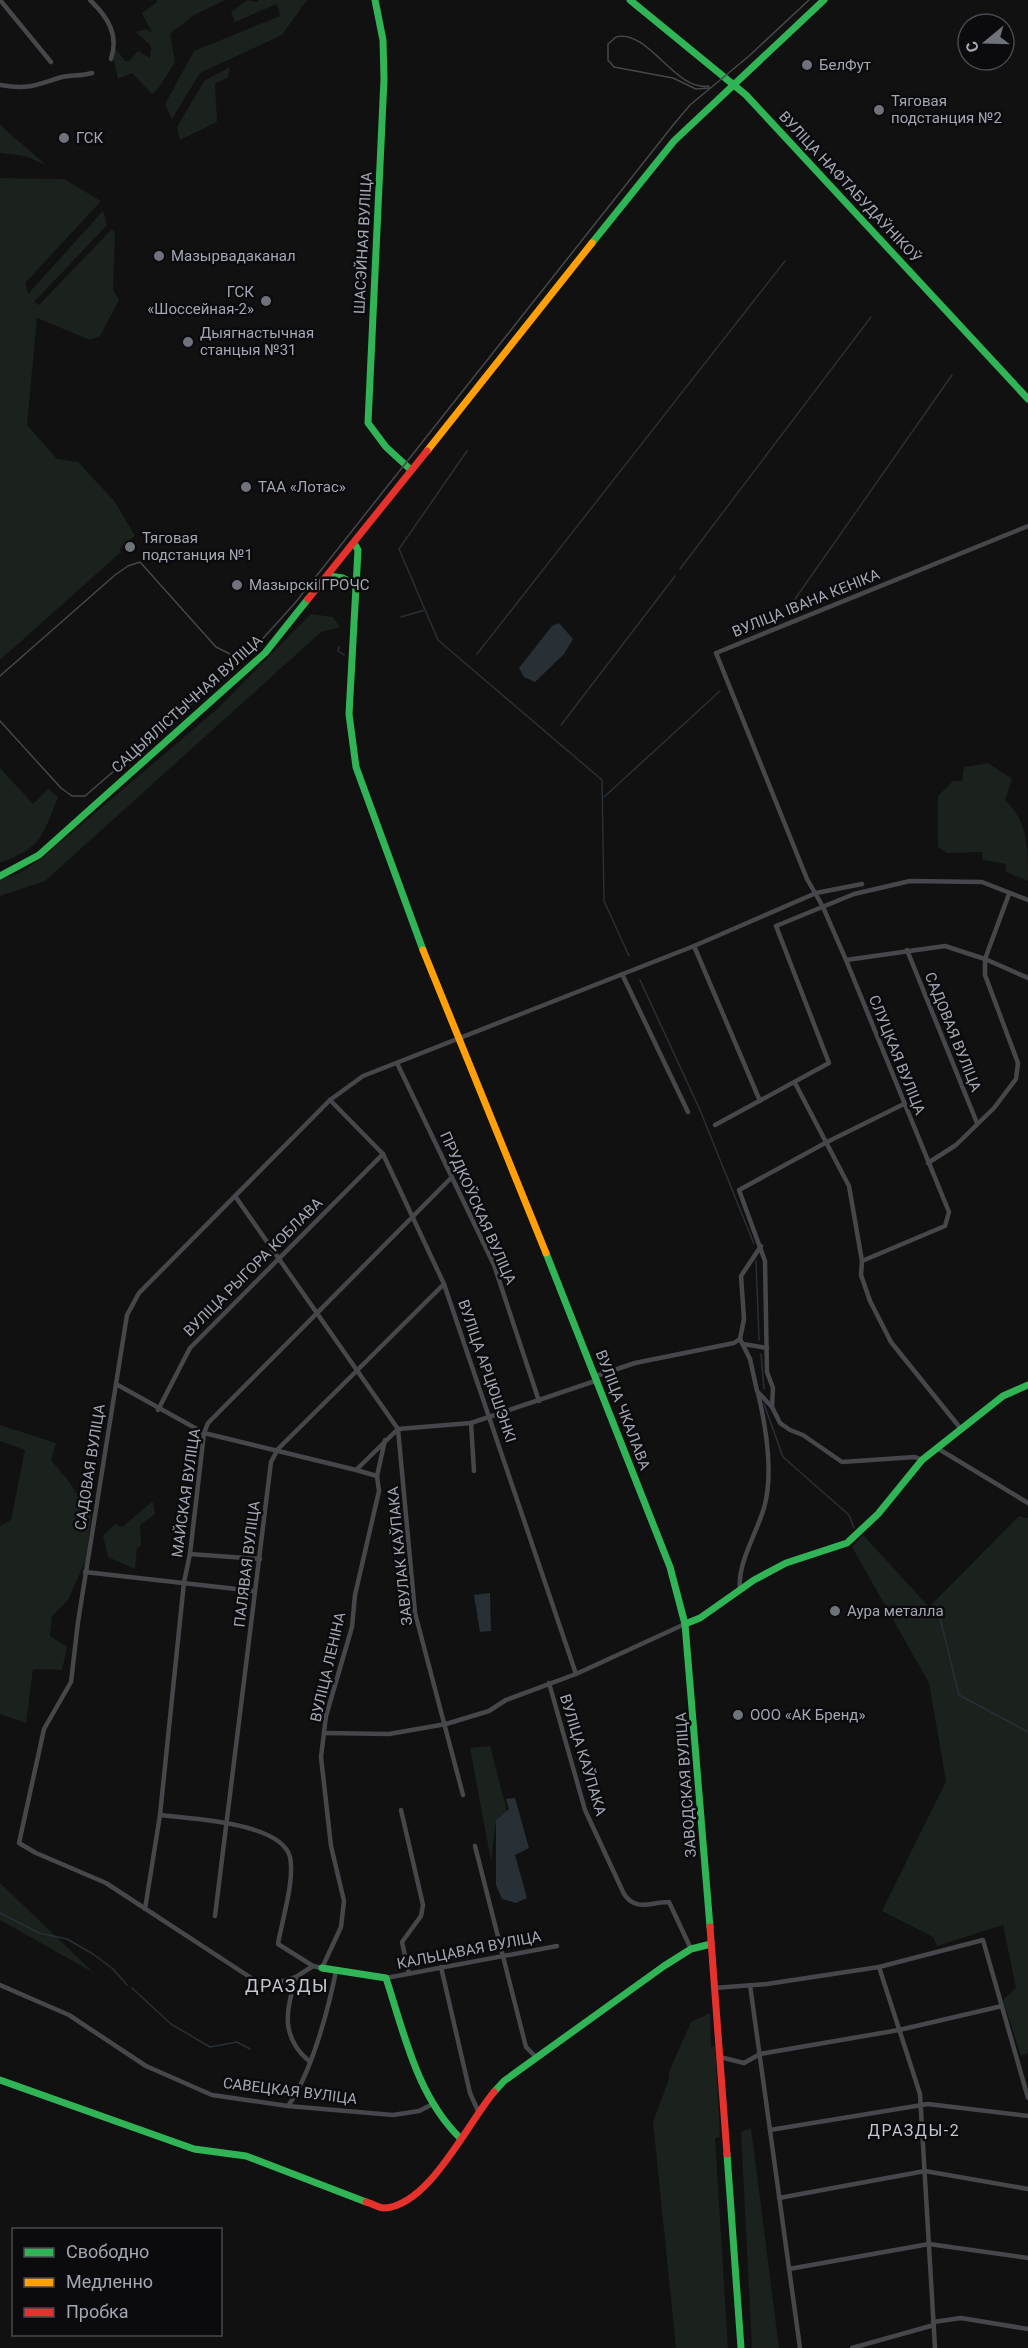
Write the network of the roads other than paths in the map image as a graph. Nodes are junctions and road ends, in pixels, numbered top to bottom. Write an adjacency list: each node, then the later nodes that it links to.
1 (0, 0): 7 (street)
2 (90, 0): 6 (street)
3 (375, 0): 12 (main road, ШАСЭЙНАЯ ВУЛІЦА)
4 (630, 0): 10 (main road, ВУЛІЦА НАФТАБУДАЎНІКОЎ)
5 (824, 0): 10 (main road)
6 (111, 59)
7 (51, 62)
8 (92, 73): 9 (street)
9 (0, 85)
10 (734, 86): 11 (main road, ВУЛІЦА НАФТАБУДАЎНІКОЎ); 12 (main road, САЦЫЯЛІСТЫЧНАЯ ВУЛІЦА)
11 (1028, 399)
12 (411, 470): 14 (main road, САЦЫЯЛІСТЫЧНАЯ ВУЛІЦА)
13 (1028, 526): 17 (street, ВУЛІЦА ІВАНА КЕНІКА)
14 (354, 543): 15 (main road, САЦЫЯЛІСТЫЧНАЯ ВУЛІЦА); 16 (main road, ВУЛІЦА ЧКАЛАВА)
15 (329, 576): 16 (main road); 18 (main road, САЦЫЯЛІСТЫЧНАЯ ВУЛІЦА)
16 (356, 585): 30 (main road, ВУЛІЦА ЧКАЛАВА)
17 (766, 775): 20 (street, СЛУЦКАЯ ВУЛІЦА)
18 (0, 876)
19 (862, 884): 20 (street, САДОВАЯ ВУЛІЦА)
20 (816, 893): 23 (street, СЛУЦКАЯ ВУЛІЦА); 24 (street, САДОВАЯ ВУЛІЦА)
21 (1010, 894): 22 (street); 23 (street); 26 (street)
22 (1028, 900)
23 (823, 907): 27 (street, СЛУЦКАЯ ВУЛІЦА); 32 (street)
24 (694, 946): 28 (street, САДОВАЯ ВУЛІЦА); 34 (street)
25 (907, 950): 26 (street); 27 (street); 37 (street, САДОВАЯ ВУЛІЦА)
26 (985, 958): 29 (street); 37 (street)
27 (846, 960): 35 (street, СЛУЦКАЯ ВУЛІЦА)
28 (622, 974): 30 (street, САДОВАЯ ВУЛІЦА); 36 (street)
29 (1028, 978)
30 (461, 1038): 31 (street, САДОВАЯ ВУЛІЦА); 53 (main road, ВУЛІЦА ЧКАЛАВА)
31 (397, 1063): 33 (street, САДОВАЯ ВУЛІЦА); 42 (street, ПРУДКОЎСКАЯ ВУЛІЦА)
32 (795, 1083): 34 (street); 39 (street)
33 (330, 1100): 40 (street, ВУЛІЦА АРЦЮШЭНКІ); 43 (street, САДОВАЯ ВУЛІЦА)
34 (760, 1101): 38 (street)
35 (902, 1105): 39 (street); 41 (street, СЛУЦКАЯ ВУЛІЦА)
36 (688, 1112)
37 (977, 1123): 41 (street)
38 (715, 1125)
39 (827, 1142): 45 (street); 47 (street)
40 (382, 1154): 44 (street, ВУЛІЦА АРЦЮШЭНКІ); 46 (street, ВУЛІЦА РЫГОРА КОБЛАВА)
41 (928, 1163): 47 (street, СЛУЦКАЯ ВУЛІЦА)
42 (452, 1177): 44 (street, МАЙСКАЯ ВУЛІЦА); 57 (street, ПРУДКОЎСКАЯ ВУЛІЦА)
43 (235, 1196): 46 (street); 54 (street, САДОВАЯ ВУЛІЦА)
44 (414, 1218): 48 (street, ВУЛІЦА АРЦЮШЭНКІ); 49 (street, МАЙСКАЯ ВУЛІЦА)
45 (762, 1246): 50 (street); 51 (street)
46 (278, 1260): 49 (street); 59 (street, ВУЛІЦА РЫГОРА КОБЛАВА)
47 (862, 1261): 62 (street)
48 (444, 1284): 52 (street, ПАЛЯВАЯ ВУЛІЦА); 60 (street, ВУЛІЦА АРЦЮШЭНКІ)
49 (317, 1316): 52 (street); 64 (street, МАЙСКАЯ ВУЛІЦА)
50 (742, 1341): 51 (street); 53 (street); 56 (street)
51 (766, 1348): 58 (street)
52 (357, 1371): 63 (street); 67 (street, ПАЛЯВАЯ ВУЛІЦА)
53 (597, 1378): 57 (street); 79 (main road, ВУЛІЦА ЧКАЛАВА)
54 (116, 1384): 59 (street); 75 (street, САДОВАЯ ВУЛІЦА)
55 (1028, 1385): 62 (main road)
56 (757, 1391): 58 (street); 78 (street)
57 (539, 1401): 60 (street)
58 (772, 1407): 68 (street)
59 (158, 1410): 64 (street)
60 (489, 1416): 61 (street); 80 (street, ВУЛІЦА АРЦЮШЭНКІ)
61 (471, 1423): 63 (street); 70 (street)
62 (961, 1429): 66 (main road)
63 (398, 1430): 65 (street); 82 (street, ЗАВУЛАК КАЎПАКА)
64 (204, 1433): 67 (street); 73 (street, МАЙСКАЯ ВУЛІЦА)
65 (385, 1440): 69 (street); 71 (street, ВУЛІЦА ЛЕНІНА)
66 (937, 1448): 68 (main road); 72 (street)
67 (278, 1449): 69 (street); 74 (street, ПАЛЯВАЯ ВУЛІЦА)
68 (922, 1460): 78 (main road)
69 (356, 1470): 71 (street)
70 (474, 1471)
71 (377, 1476): 83 (street, ВУЛІЦА ЛЕНІНА)
72 (1028, 1503)
73 (190, 1554): 74 (street); 76 (street, МАЙСКАЯ ВУЛІЦА)
74 (260, 1559): 77 (street, ПАЛЯВАЯ ВУЛІЦА)
75 (85, 1572): 76 (street); 89 (street, САДОВАЯ ВУЛІЦА)
76 (184, 1582): 77 (street); 86 (street, МАЙСКАЯ ВУЛІЦА)
77 (254, 1591): 87 (street, ПАЛЯВАЯ ВУЛІЦА)
78 (740, 1591): 79 (main road)
79 (684, 1624): 80 (street, ВУЛІЦА КАЎПАКА); 91 (main road, ЗАВОДСКАЯ ВУЛІЦА)
80 (576, 1674): 81 (street, ВУЛІЦА КАЎПАКА)
81 (549, 1683): 82 (street, ВУЛІЦА КАЎПАКА); 93 (street, ВУЛІЦА КАЎПАКА)
82 (446, 1724): 83 (street, ВУЛІЦА КАЎПАКА); 84 (street, ЗАВУЛАК КАЎПАКА)
83 (326, 1733): 98 (street, ВУЛІЦА ЛЕНІНА)
84 (463, 1795)
85 (401, 1810): 100 (street)
86 (160, 1815): 87 (street); 89 (street, МАЙСКАЯ ВУЛІЦА)
87 (227, 1823): 90 (street, ПАЛЯВАЯ ВУЛІЦА); 95 (street)
88 (475, 1846): 94 (street)
89 (145, 1909): 101 (street)
90 (215, 1916)
91 (711, 1944): 93 (main road); 105 (main road, ЗАВОДСКАЯ ВУЛІЦА)
92 (557, 1946): 94 (street, КАЛЬЦАВАЯ ВУЛІЦА)
93 (691, 1949): 109 (main road)
94 (500, 1956): 96 (street, КАЛЬЦАВАЯ ВУЛІЦА); 109 (street)
95 (313, 1966): 98 (street); 101 (street)
96 (441, 1967): 100 (street, КАЛЬЦАВАЯ ВУЛІЦА); 117 (street)
97 (879, 1967): 104 (street); 106 (street); 107 (street)
98 (322, 1968): 99 (main road)
99 (336, 1971): 102 (main road); 111 (street)
100 (409, 1974): 102 (street, КАЛЬЦАВАЯ ВУЛІЦА)
101 (296, 1977): 111 (street)
102 (386, 1978): 114 (main road)
103 (0, 1984): 116 (street, САВЕЦКАЯ ВУЛІЦА)
104 (750, 1985): 105 (street); 108 (street)
105 (714, 1988): 110 (main road, ЗАВОДСКАЯ ВУЛІЦА)
106 (1002, 2006): 107 (street); 113 (street)
107 (899, 2030): 108 (street); 115 (street)
108 (760, 2055): 110 (street); 119 (street)
109 (537, 2057): 117 (main road)
110 (720, 2057): 129 (main road, ЗАВОДСКАЯ ВУЛІЦА)
111 (309, 2061): 116 (street)
112 (0, 2080): 120 (main road)
113 (1028, 2098)
114 (433, 2104): 116 (street, САВЕЦКАЯ ВУЛІЦА); 120 (main road)
115 (921, 2104): 118 (street); 119 (street); 121 (street)
116 (288, 2106)
117 (478, 2110): 120 (main road)
118 (1028, 2116)
119 (770, 2130): 123 (street)
120 (460, 2138)
121 (926, 2172): 122 (street); 123 (street); 124 (street)
122 (1028, 2189)
123 (779, 2198): 126 (street)
124 (929, 2244): 125 (street); 126 (street); 127 (street)
125 (1028, 2258)
126 (789, 2269): 130 (street)
127 (933, 2324): 128 (street); 131 (street); 132 (street)
128 (1028, 2329)
129 (741, 2348)
130 (800, 2348)
131 (852, 2348)
132 (935, 2348)

